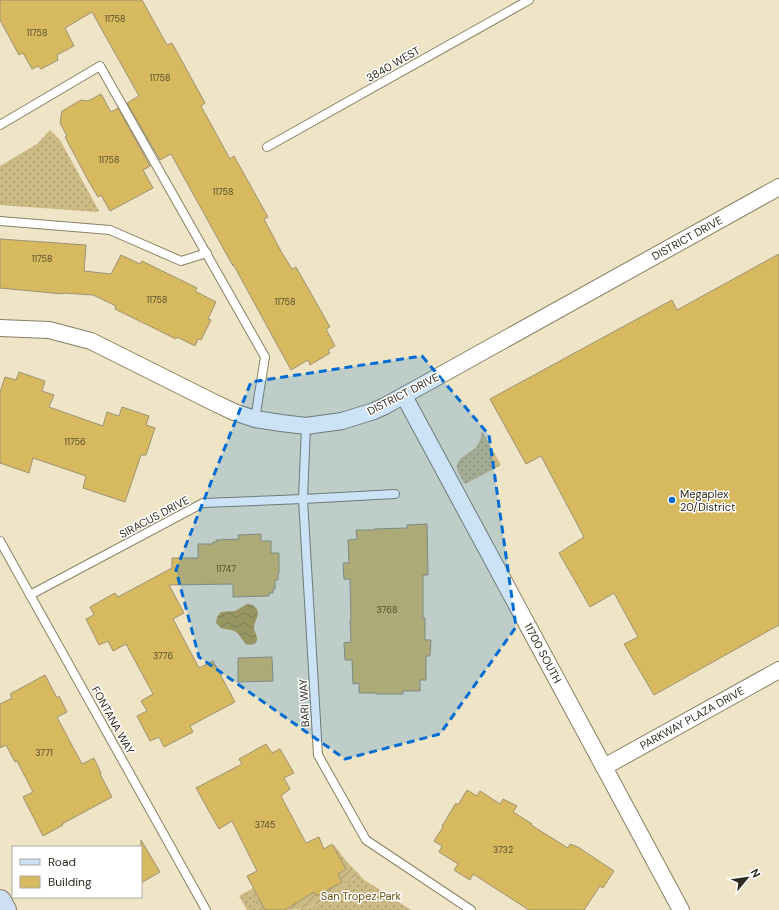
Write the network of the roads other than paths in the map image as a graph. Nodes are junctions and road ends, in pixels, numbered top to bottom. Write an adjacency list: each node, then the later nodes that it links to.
1 (529, 0): 3 (lane, 3840 WEST)
2 (0, 125): 6 (lane)
3 (267, 147)
4 (779, 187): 8 (street, DISTRICT DRIVE)
5 (0, 221): 6 (lane)
6 (207, 253): 9 (lane)
7 (0, 328): 9 (street, DISTRICT DRIVE)
8 (404, 396): 10 (street, DISTRICT DRIVE); 16 (street, 11700 SOUTH)
9 (255, 419): 10 (street, DISTRICT DRIVE)
10 (306, 426): 12 (lane, BARI WAY)
11 (395, 494): 12 (lane, SIRACUS DRIVE)
12 (303, 499): 14 (lane, SIRACUS DRIVE); 20 (lane, BARI WAY)
13 (0, 541): 14 (lane, FONTANA WAY)
14 (30, 595): 19 (lane, FONTANA WAY)
15 (779, 670): 16 (street, PARKWAY PLAZA DRIVE)
16 (604, 767): 21 (street, 11700 SOUTH)
17 (0, 902): 18 (main road)
18 (5, 910)
19 (206, 910)
20 (471, 910)
21 (680, 910)

